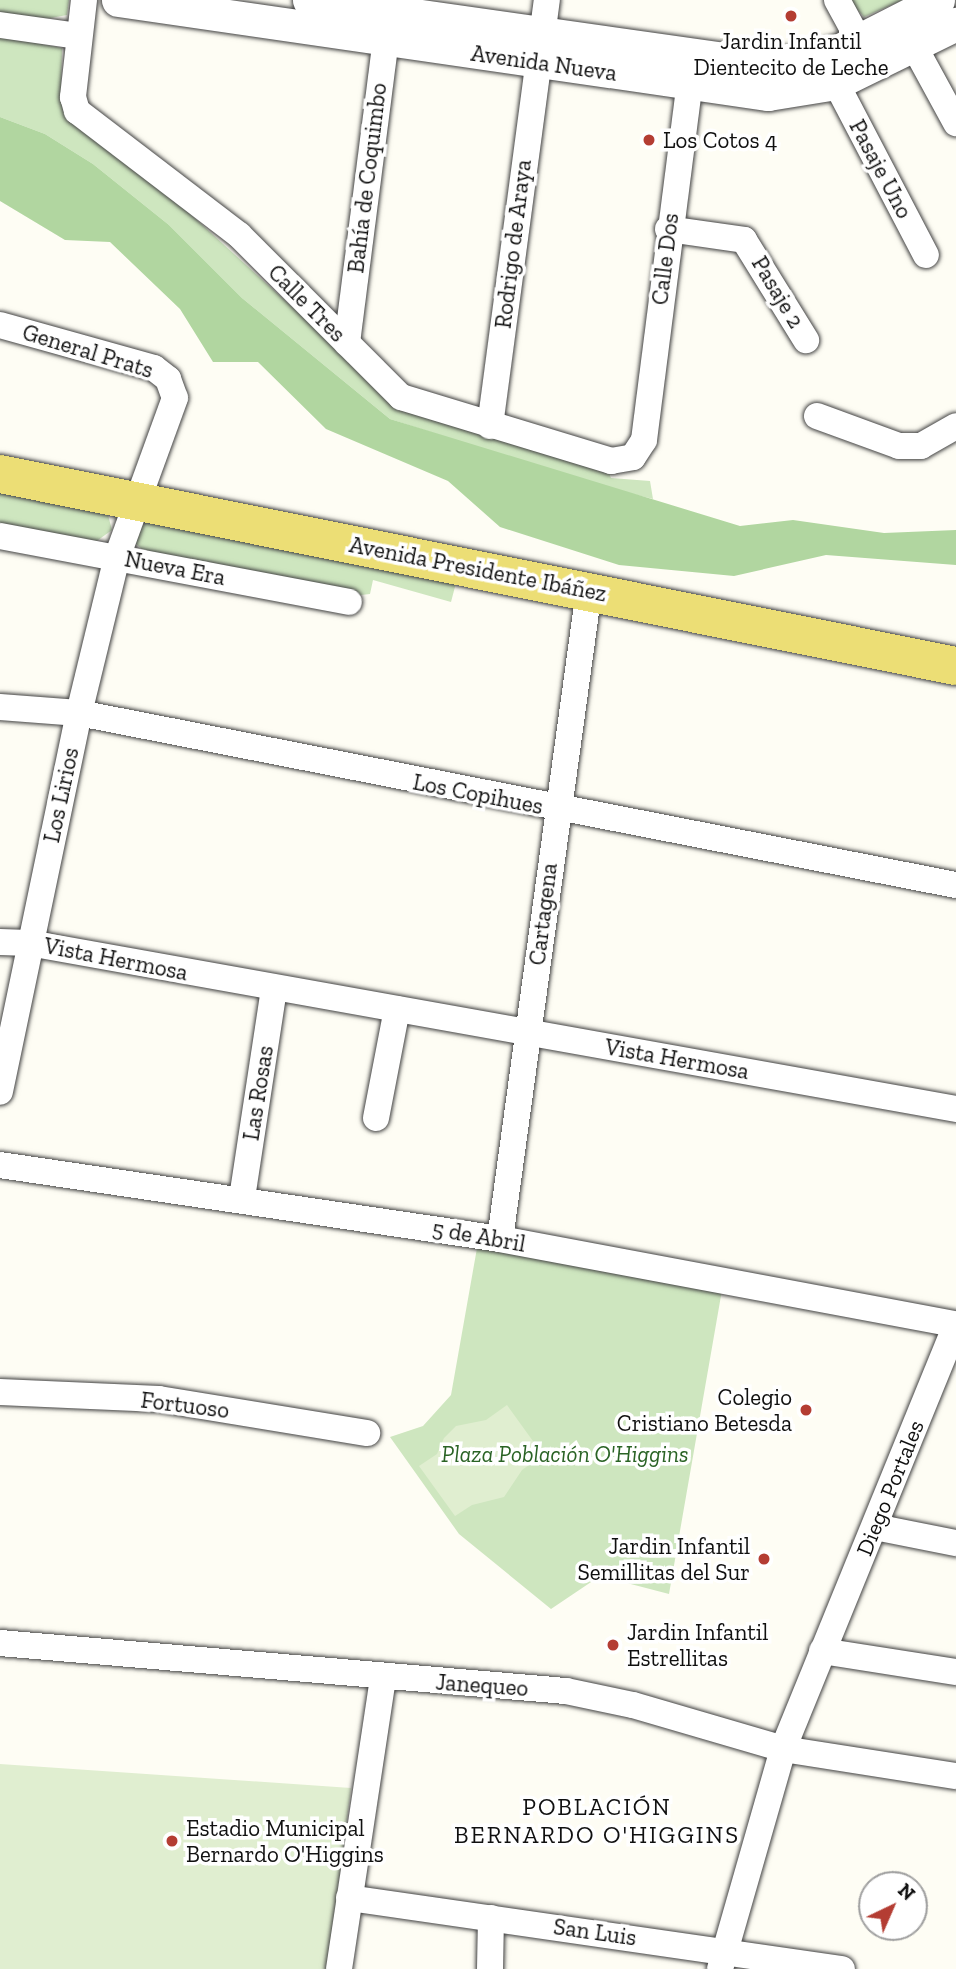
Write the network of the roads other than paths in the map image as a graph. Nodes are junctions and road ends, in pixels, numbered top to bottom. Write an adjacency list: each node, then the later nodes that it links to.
1 (84, 0): 11 (street)
2 (118, 0): 7 (street, Avenida Nueva)
3 (309, 0): 10 (street, Avenida Nueva)
4 (547, 0): 13 (street, Rodrigo de Araya)
5 (837, 0): 14 (street)
6 (938, 0): 14 (street, Avenida Nueva)
7 (248, 9): 10 (street, Avenida Nueva)
8 (956, 24): 12 (street, Avenida Nueva)
9 (0, 25): 11 (street)
10 (387, 26): 13 (street, Avenida Nueva); 22 (street, Bahía de Coquimbo)
11 (77, 36): 22 (street, Calle Tres)
12 (914, 46): 14 (street, Avenida Nueva); 17 (street)
13 (539, 48): 15 (street, Avenida Nueva); 24 (street, Rodrigo de Araya)
14 (866, 54): 15 (street, Avenida Nueva); 16 (street, Avenida Nueva)
15 (691, 71): 16 (street, Avenida Nueva); 18 (street, Calle Dos)
16 (836, 83): 19 (street, Pasaje Uno)
17 (956, 124)
18 (668, 229): 21 (street, Pasaje 2); 26 (street, Calle Dos)
19 (926, 255)
20 (0, 325): 28 (street, General Prats)
21 (806, 340)
22 (347, 343): 24 (street, Calle Tres)
23 (817, 416): 25 (street)
24 (490, 426): 26 (street, Calle Tres)
25 (956, 426)
26 (634, 457)
27 (0, 474): 28 (main road, Avenida Presidente Ibáñez)
28 (135, 501): 30 (street, Los Lirios); 31 (main road, Avenida Presidente Ibáñez)
29 (0, 536): 30 (street, Nueva Era)
30 (117, 557): 32 (street, Nueva Era); 35 (street, Los Lirios)
31 (589, 590): 33 (main road, Avenida Presidente Ibáñez); 36 (street, Cartagena)
32 (349, 602)
33 (956, 666)
34 (0, 707): 35 (street, Los Copihues)
35 (79, 713): 36 (street, Los Copihues); 39 (street, Los Lirios)
36 (556, 810): 37 (street, Los Copihues); 42 (street, Cartagena)
37 (956, 885)
38 (0, 942): 39 (street, Vista Hermosa)
39 (29, 943): 40 (street, Vista Hermosa); 43 (street, Los Lirios)
40 (274, 988): 41 (street, Vista Hermosa); 47 (street, Las Rosas)
41 (397, 1009): 42 (street, Vista Hermosa); 45 (street)
42 (529, 1033): 44 (street, Vista Hermosa); 48 (street, Cartagena)
43 (0, 1092)
44 (956, 1109)
45 (376, 1118)
46 (0, 1165): 47 (street, 5 de Abril)
47 (242, 1198): 48 (street, 5 de Abril)
48 (500, 1239): 49 (street, 5 de Abril)
49 (956, 1324): 52 (street, Diego Portales)
50 (0, 1392): 51 (street, Fortuoso)
51 (368, 1433)
52 (875, 1527): 53 (street); 55 (street, Diego Portales)
53 (956, 1543)
54 (0, 1643): 57 (street, Janequeo)
55 (822, 1651): 56 (street); 58 (street, Diego Portales)
56 (956, 1672)
57 (383, 1678): 58 (street, Janequeo); 60 (street)
58 (783, 1749): 59 (street, Janequeo); 62 (street, Diego Portales)
59 (956, 1776)
60 (349, 1898): 61 (street, San Luis); 63 (street)
61 (491, 1918): 62 (street, San Luis); 64 (street)
62 (722, 1959): 65 (street, San Luis)
63 (339, 1969)
64 (490, 1969)
65 (842, 1969)

